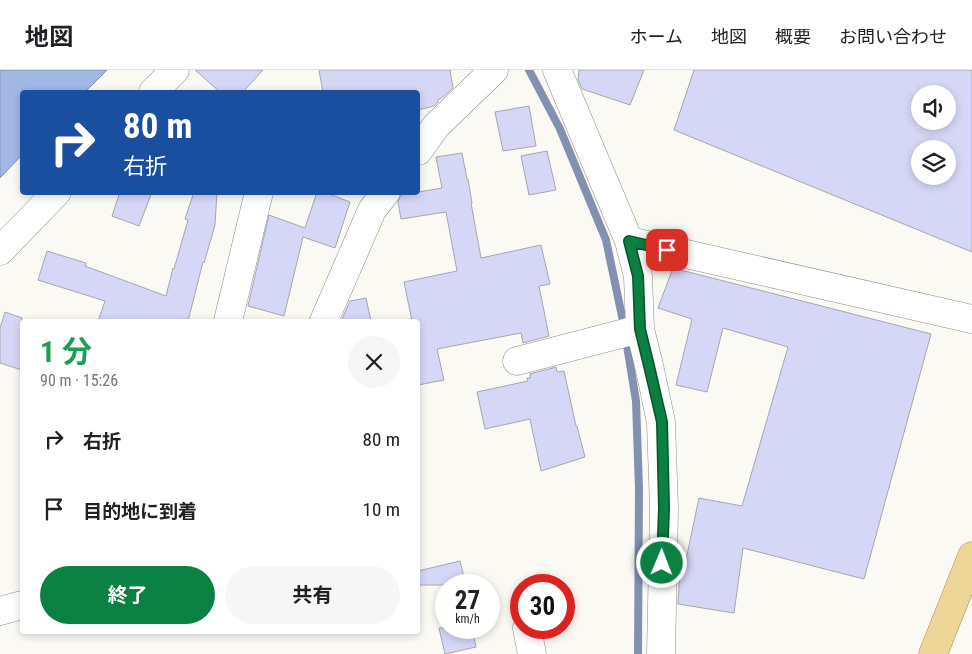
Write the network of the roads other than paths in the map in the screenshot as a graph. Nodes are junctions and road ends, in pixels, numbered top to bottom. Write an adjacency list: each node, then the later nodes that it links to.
1 (494, 70): 3 (street)
2 (557, 70): 7 (street)
3 (420, 147)
4 (54, 195): 8 (street)
5 (258, 195): 9 (street)
6 (384, 195): 10 (street)
7 (629, 241): 11 (street); 12 (street)
8 (0, 251)
9 (228, 319)
10 (325, 319)
11 (972, 319)
12 (640, 329): 13 (street); 19 (street)
13 (517, 361)
14 (972, 556): 20 (main road)
15 (20, 606): 16 (street)
16 (0, 611)
17 (529, 639): 18 (street)
18 (532, 654)
19 (661, 654)
20 (933, 654)

